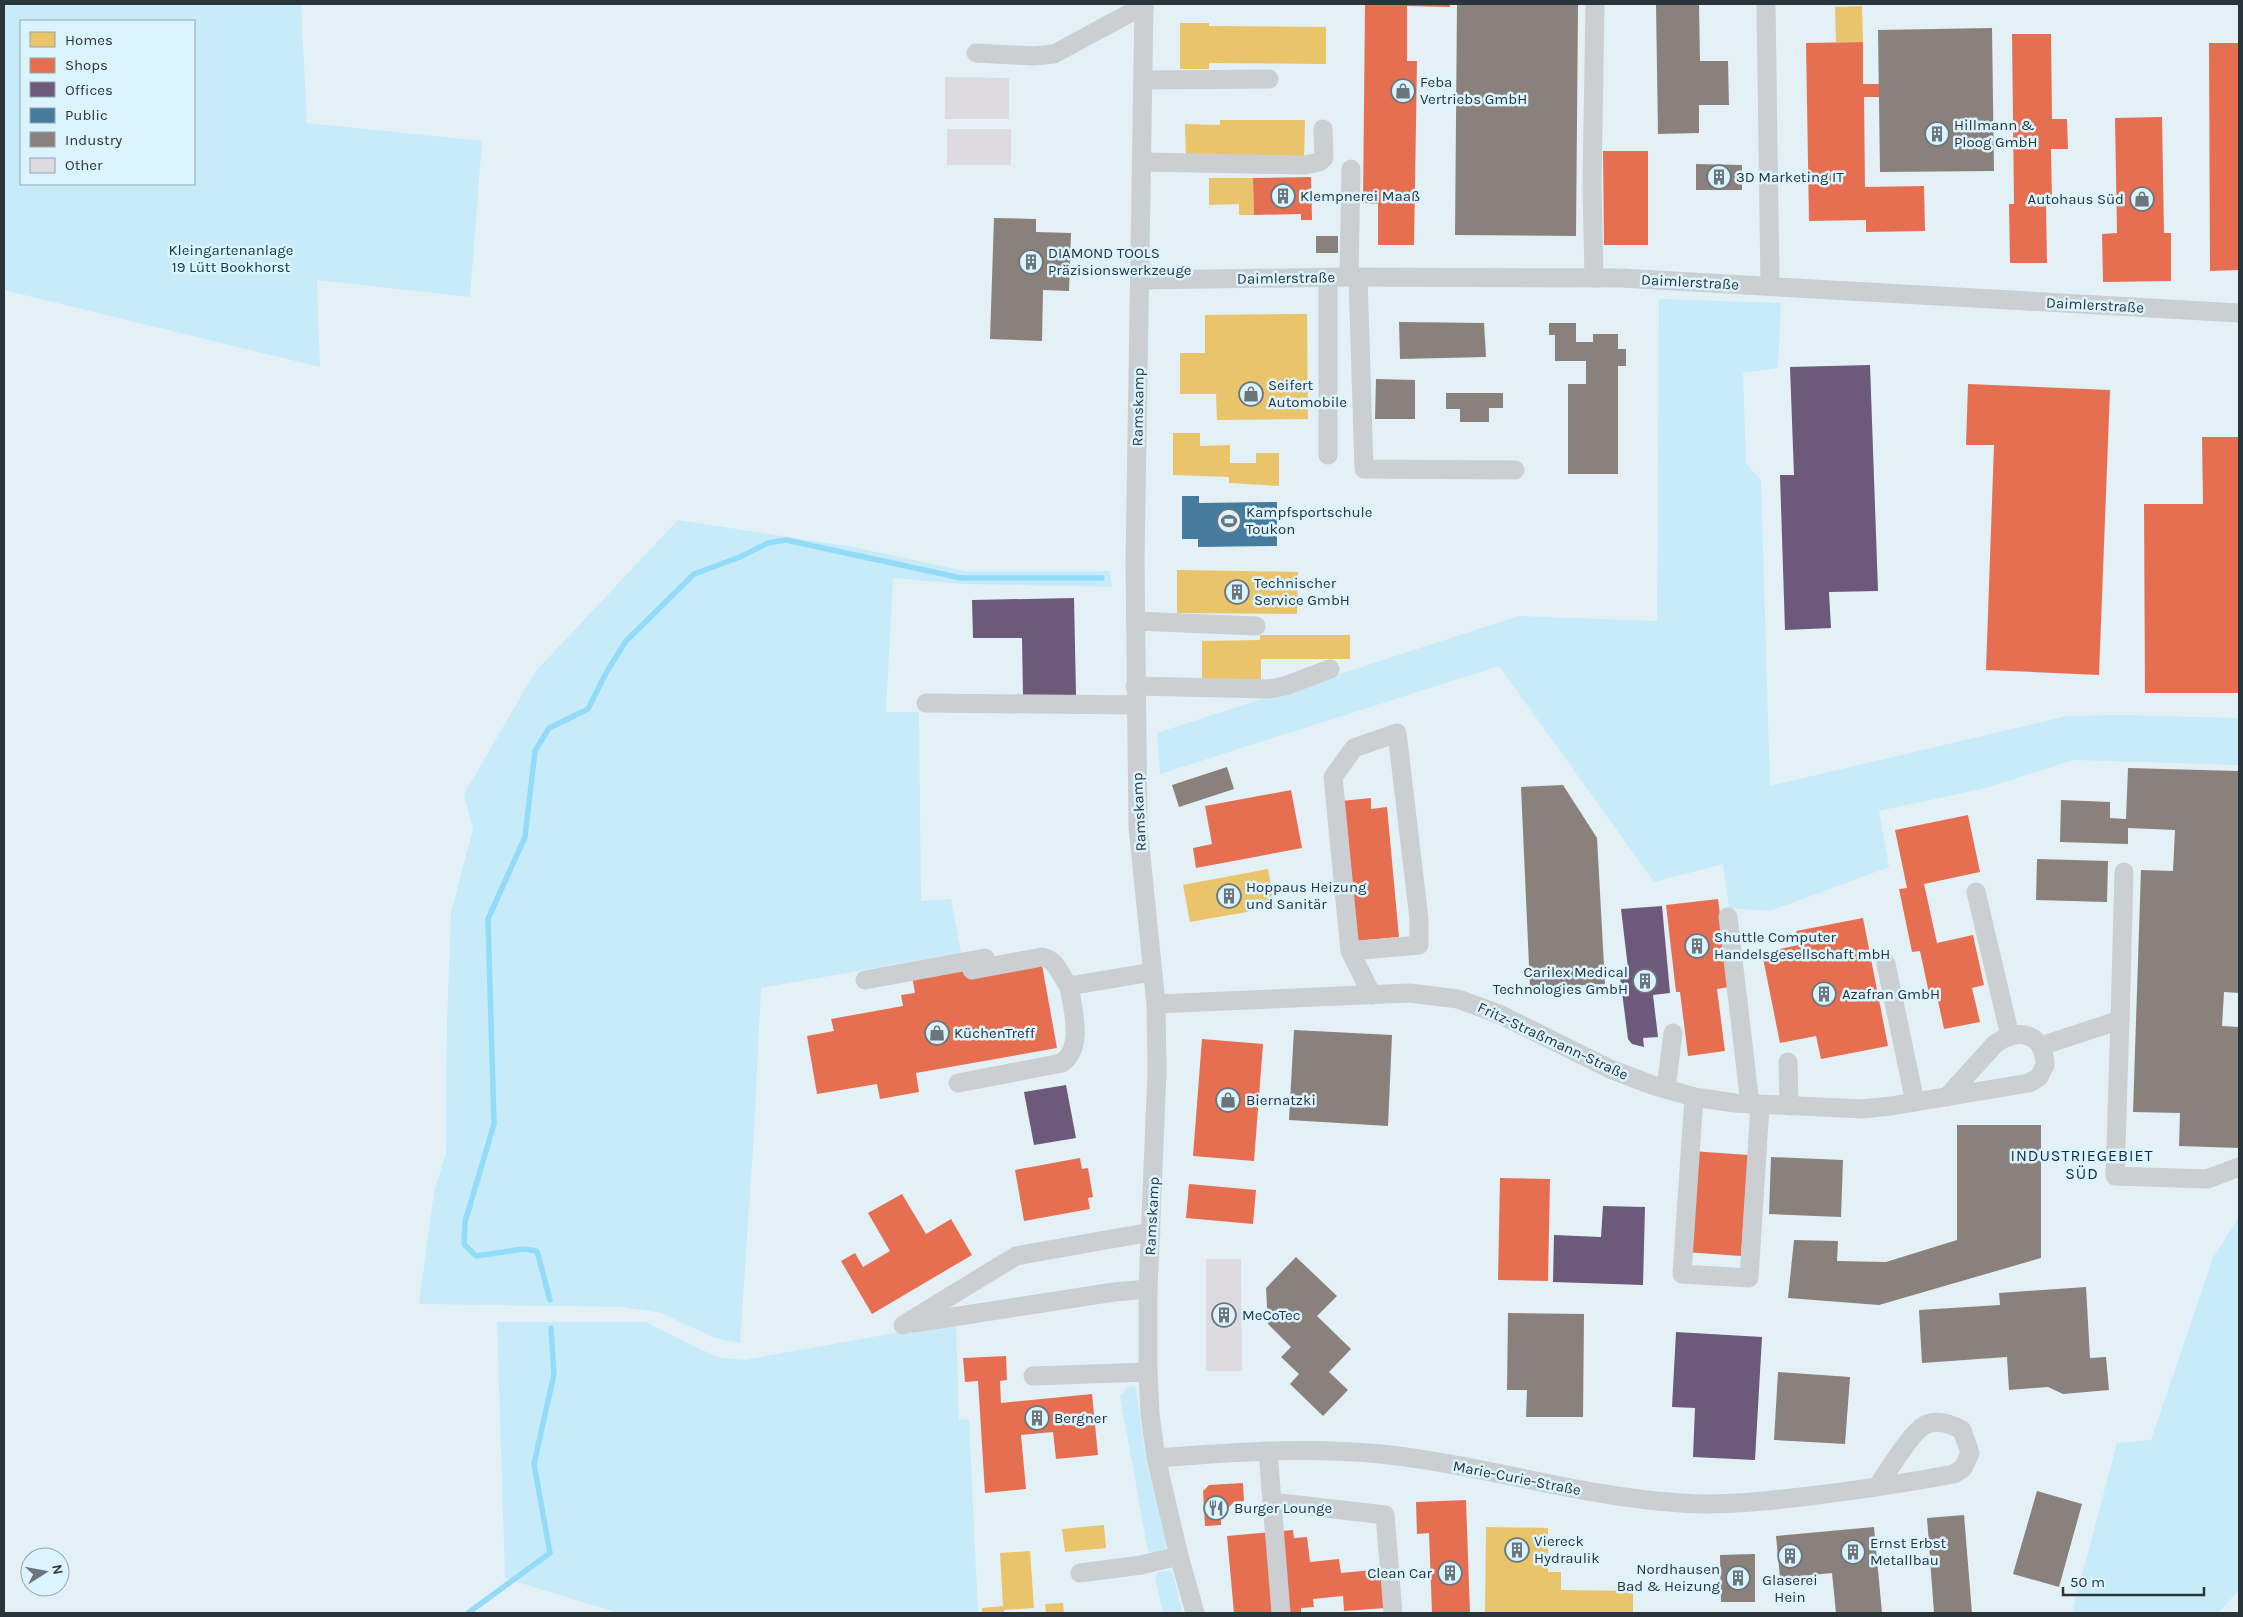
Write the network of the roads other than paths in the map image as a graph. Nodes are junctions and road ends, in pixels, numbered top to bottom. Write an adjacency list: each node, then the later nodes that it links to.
1 (1595, 4): 12 (street)
2 (1766, 4): 14 (street)
3 (1144, 6): 4 (street); 6 (street, Ramskamp)
4 (976, 53)
5 (1269, 79): 6 (street)
6 (1143, 80): 8 (street, Ramskamp)
7 (1323, 129): 8 (street)
8 (1142, 162): 13 (street, Ramskamp)
9 (1351, 169): 10 (street)
10 (1354, 276): 11 (street, Daimlerstraße); 12 (street, Daimlerstraße); 17 (street)
11 (1328, 277): 13 (street, Daimlerstraße); 16 (street)
12 (1594, 278): 14 (street, Daimlerstraße)
13 (1141, 280): 18 (street, Ramskamp)
14 (1770, 286): 15 (street, Daimlerstraße)
15 (2239, 313)
16 (1328, 455)
17 (1515, 470)
18 (1135, 621): 19 (street); 21 (street, Ramskamp)
19 (1256, 626)
20 (1330, 669): 21 (street)
21 (1136, 695): 22 (street); 30 (street, Ramskamp)
22 (926, 703)
23 (2124, 872): 35 (street)
24 (1976, 892): 37 (street)
25 (1728, 917): 45 (street)
26 (1350, 951): 26 (street); 33 (street)
27 (1033, 958): 29 (street); 31 (street); 32 (street)
28 (1886, 964): 44 (street)
29 (972, 970)
30 (1152, 972): 32 (street); 34 (street, Ramskamp)
31 (865, 980)
32 (1070, 986): 40 (street)
33 (1372, 995): 34 (street, Fritz-Straßmann-Straße); 41 (street, Fritz-Straßmann-Straße)
34 (1156, 1004): 48 (street, Ramskamp)
35 (2120, 1020): 38 (street); 47 (street)
36 (1673, 1033): 41 (street)
37 (2010, 1036): 38 (street); 43 (street)
38 (2041, 1046): 43 (street, Fritz-Straßmann-Straße)
39 (1788, 1062): 46 (street)
40 (958, 1083)
41 (1666, 1089): 42 (street, Fritz-Straßmann-Straße)
42 (1694, 1097): 45 (street, Fritz-Straßmann-Straße); 45 (street)
43 (1947, 1097): 44 (street, Fritz-Straßmann-Straße)
44 (1915, 1102): 46 (street, Fritz-Straßmann-Straße)
45 (1760, 1105): 46 (street, Fritz-Straßmann-Straße); 49 (street)
46 (1789, 1106)
47 (2239, 1166)
48 (1151, 1232): 50 (street, Ramskamp); 50 (street)
49 (1754, 1287)
50 (1148, 1289): 51 (street, Ramskamp)
51 (1148, 1372): 52 (street); 54 (street, Ramskamp)
52 (1033, 1376)
53 (1268, 1452): 54 (street, Marie-Curie-Straße); 55 (street, Marie-Curie-Straße); 56 (street)
54 (1156, 1458): 57 (street, Ramskamp)
55 (1877, 1487): 55 (street, Marie-Curie-Straße)
56 (1272, 1502): 60 (street); 61 (street)
57 (1179, 1556): 58 (street); 59 (street, Ramskamp)
58 (1080, 1573)
59 (1195, 1613)
60 (1281, 1613)
61 (1393, 1613)

